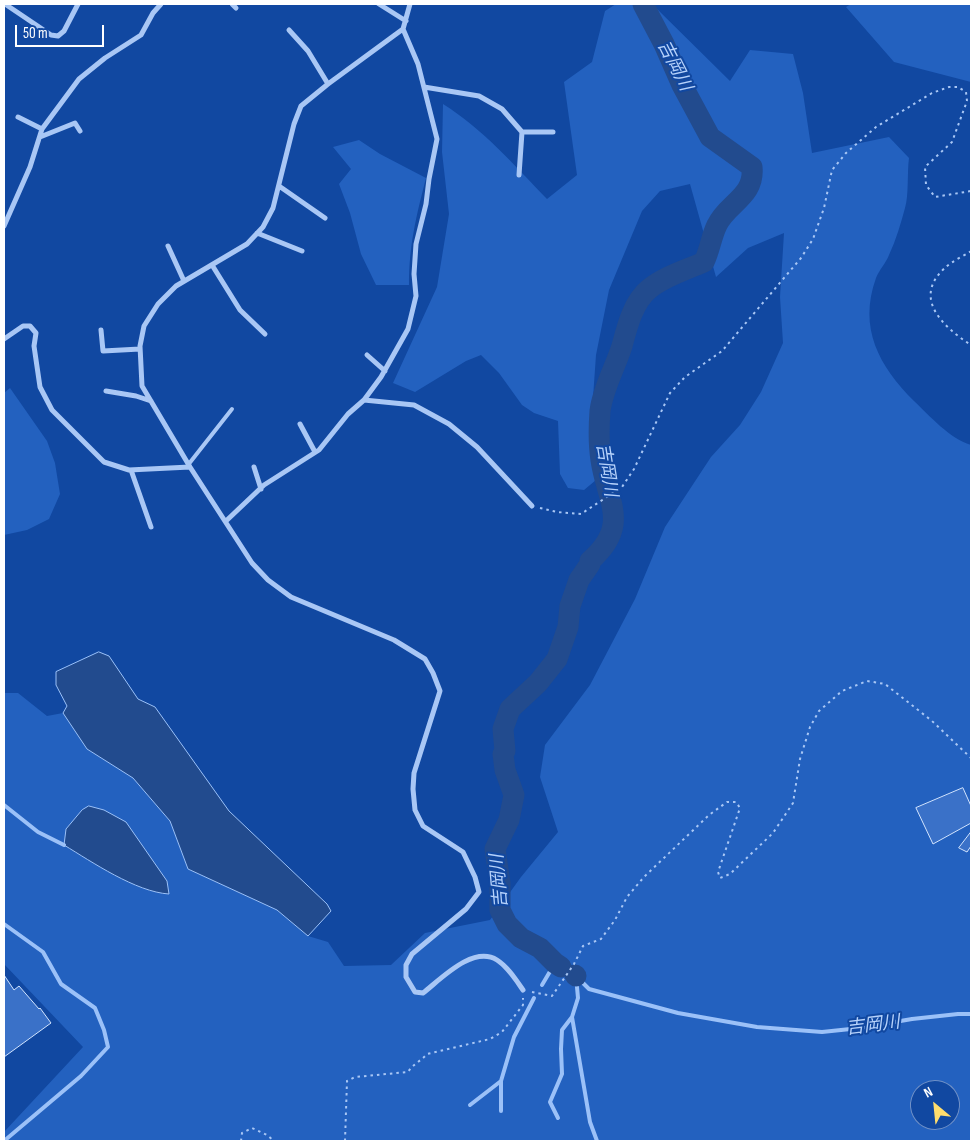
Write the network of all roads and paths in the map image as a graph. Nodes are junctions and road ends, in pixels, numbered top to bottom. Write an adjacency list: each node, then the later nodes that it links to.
1 (5, 4): 2 (street)
2 (78, 4)
3 (161, 4): 12 (street)
4 (379, 4): 6 (street)
5 (410, 4): 6 (street)
6 (406, 21): 7 (street)
7 (403, 29): 9 (street); 10 (street)
8 (289, 30): 9 (street)
9 (328, 84): 18 (street)
10 (424, 87): 14 (street); 35 (street)
11 (18, 117): 12 (street)
12 (42, 129): 16 (street)
13 (80, 131): 16 (street)
14 (522, 132): 15 (street); 17 (street)
15 (553, 132)
16 (40, 137): 20 (street)
17 (519, 176)
18 (278, 186): 21 (street); 23 (street)
19 (971, 191): 46 (path)
20 (6, 217): 22 (street)
21 (325, 218)
22 (4, 226)
23 (257, 233): 25 (street); 27 (street)
24 (168, 246): 28 (street)
25 (302, 251)
26 (971, 251): 32 (path)
27 (212, 265): 28 (street); 30 (street)
28 (184, 281): 33 (street)
29 (101, 330): 33 (street)
30 (264, 334)
31 (4, 339): 44 (street)
32 (971, 345)
33 (140, 350): 38 (street)
34 (367, 355): 35 (street)
35 (385, 370): 37 (street)
36 (106, 391): 38 (street)
37 (364, 400): 41 (street); 46 (street)
38 (151, 401): 42 (street)
39 (232, 409): 42 (lane)
40 (300, 424): 41 (street)
41 (315, 452): 45 (street)
42 (189, 466): 44 (street); 47 (street)
43 (254, 467): 45 (street)
44 (131, 470): 48 (street)
45 (261, 489): 47 (street)
46 (532, 506)
47 (226, 520): 50 (street)
48 (151, 527)
49 (971, 758): 50 (path)
50 (523, 990): 53 (path)
51 (241, 1141): 52 (path)
52 (274, 1141)
53 (345, 1141)

